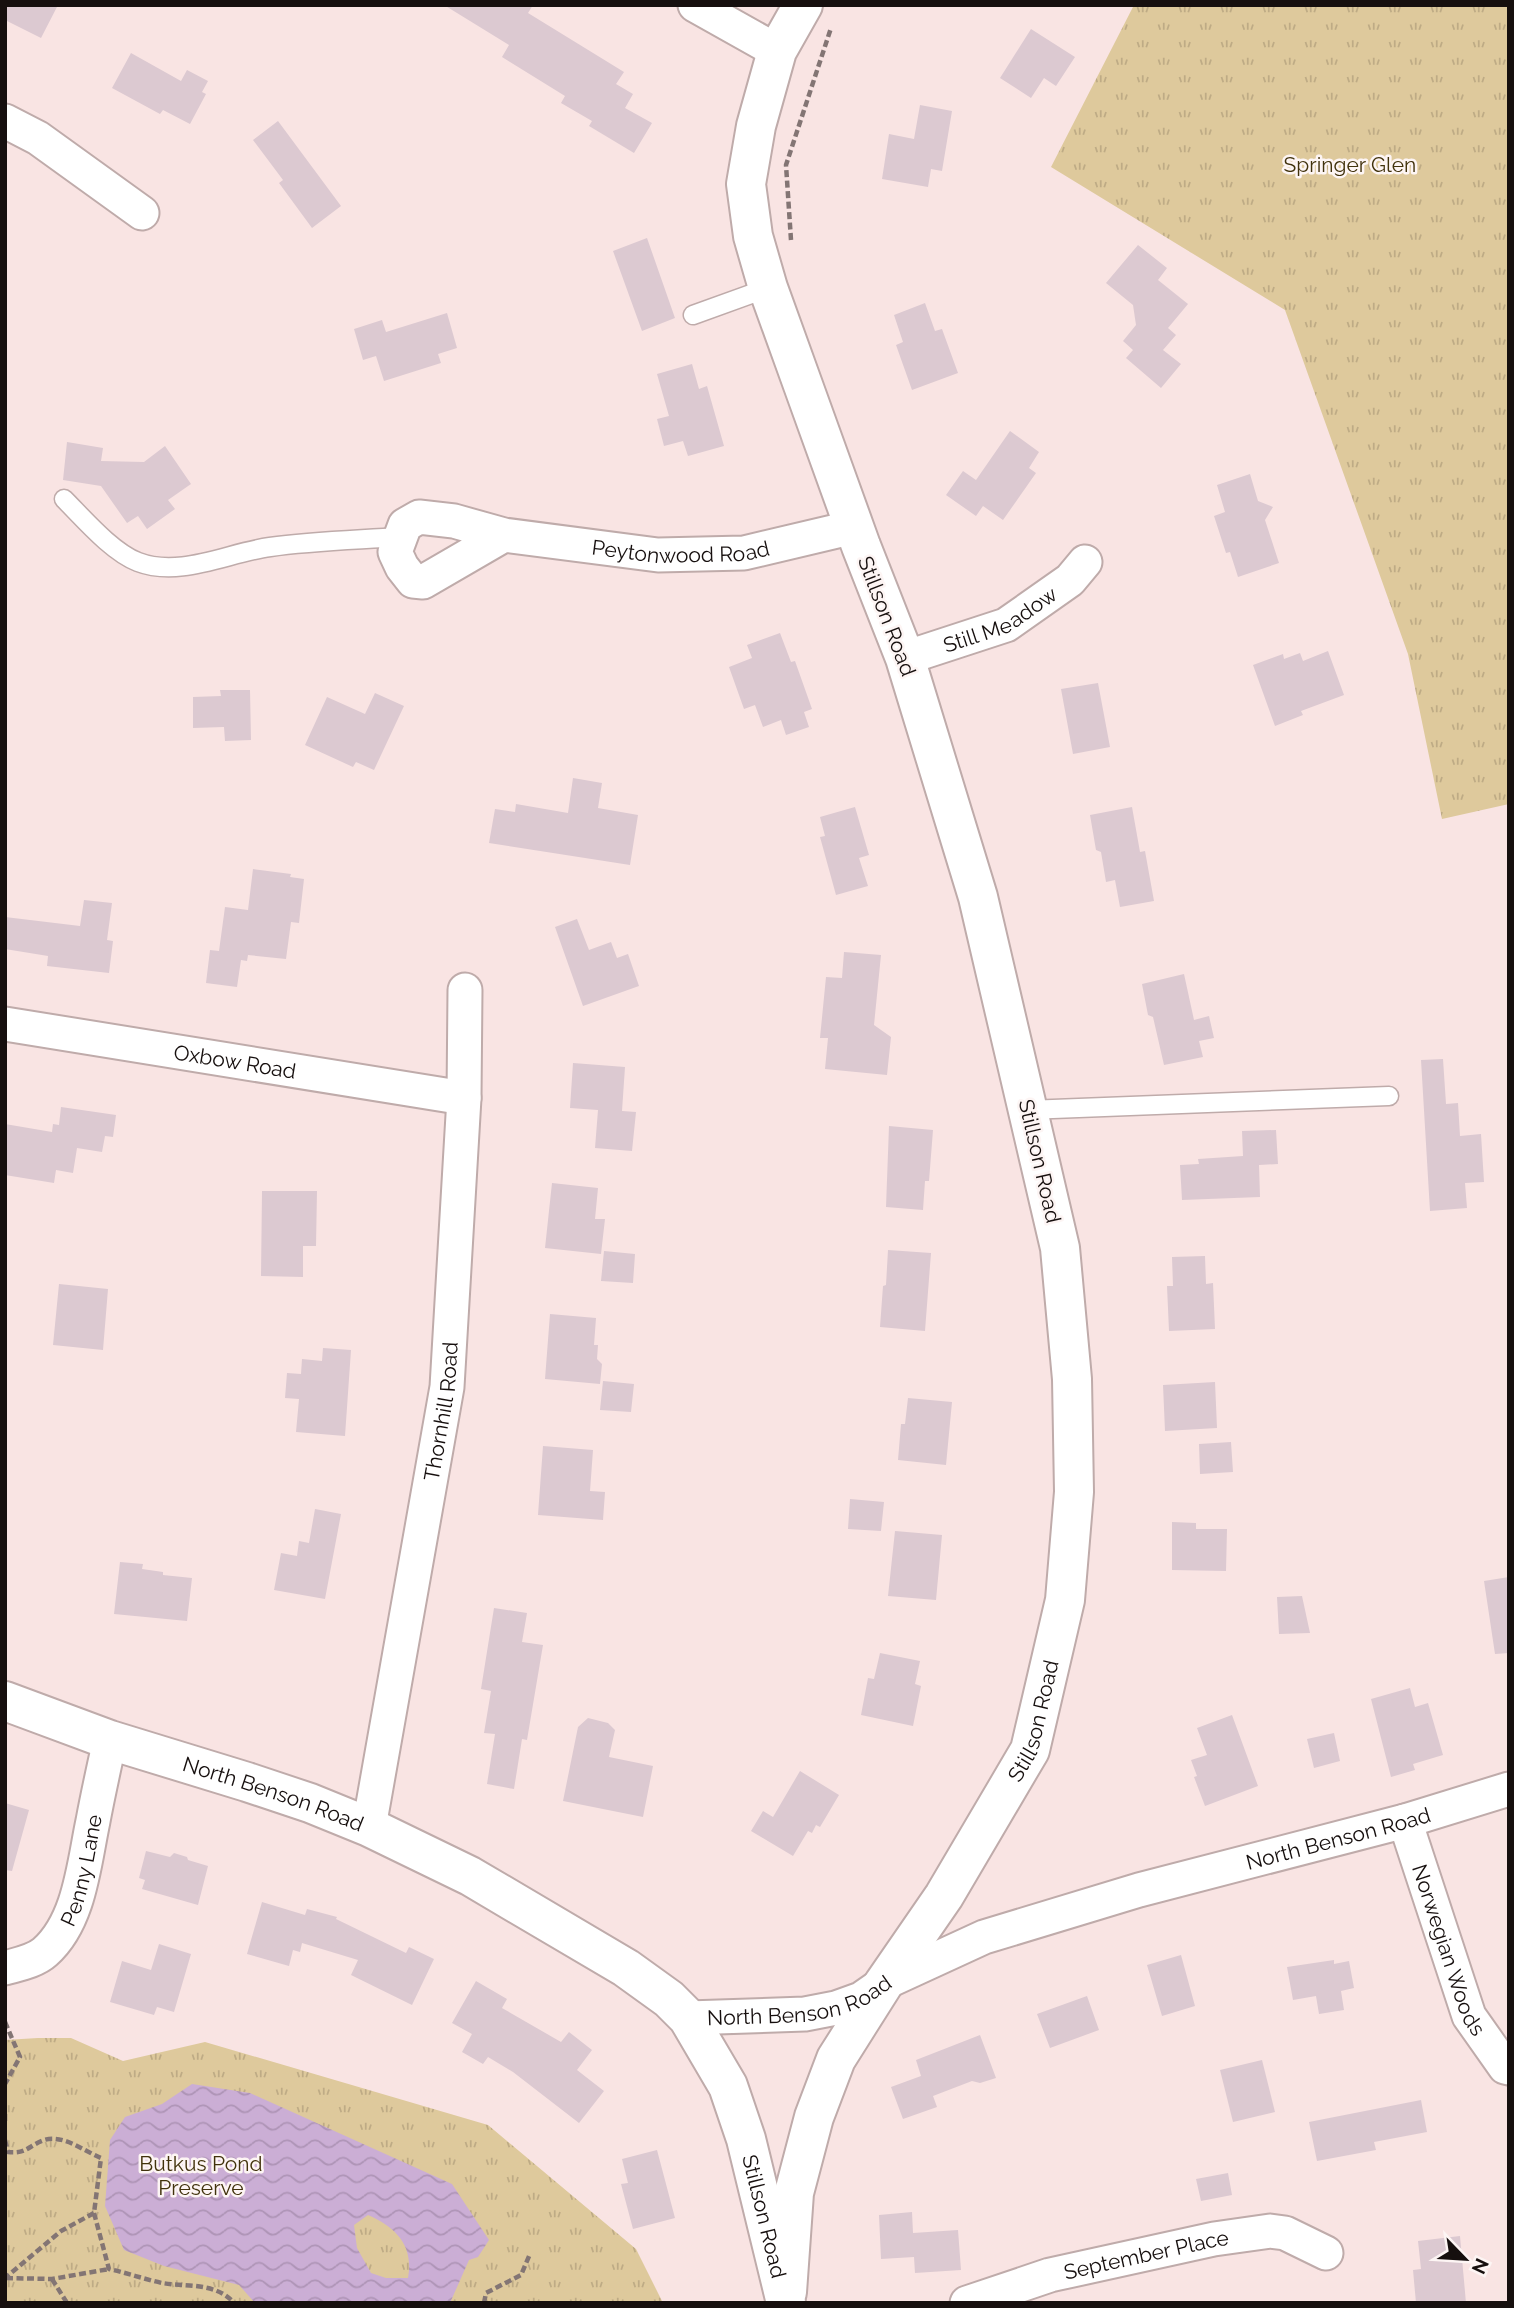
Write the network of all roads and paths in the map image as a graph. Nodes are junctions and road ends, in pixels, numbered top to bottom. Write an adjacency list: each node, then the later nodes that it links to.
1 (695, 5): 3 (street)
2 (818, 12): 3 (street, Stillson Road); 6 (path)
3 (777, 51): 7 (street, Stillson Road)
4 (5, 121): 5 (street)
5 (142, 213)
6 (792, 245)
7 (768, 288): 8 (lane); 10 (street, Stillson Road)
8 (693, 315)
9 (64, 499): 12 (lane)
10 (854, 527): 11 (street, Peytonwood Road); 14 (street, Stillson Road)
11 (504, 535): 12 (street, Peytonwood Road); 12 (street)
12 (399, 537)
13 (1085, 562): 14 (street, Still Meadow)
14 (905, 658): 19 (street, Stillson Road)
15 (465, 990): 18 (street, Thornhill Road)
16 (5, 1024): 18 (street, Oxbow Road)
17 (1389, 1096): 19 (lane)
18 (464, 1098): 24 (street, Thornhill Road)
19 (1027, 1110): 26 (street, Stillson Road)
20 (5, 1701): 21 (street, North Benson Road)
21 (110, 1741): 24 (street, North Benson Road); 25 (street, Penny Lane)
22 (1509, 1789): 23 (street, North Benson Road)
23 (1405, 1821): 26 (street, North Benson Road); 29 (street, Norwegian Woods)
24 (369, 1827): 27 (street, North Benson Road)
25 (5, 1968)
26 (884, 1983): 27 (street, North Benson Road); 43 (street, Stillson Road)
27 (688, 2018): 43 (street, Stillson Road)
28 (5, 2022): 30 (path)
29 (1509, 2068)
30 (5, 2084)
31 (5, 2114): 32 (path)
32 (5, 2123)
33 (5, 2140): 34 (path)
34 (94, 2213): 37 (path); 38 (path)
35 (1326, 2253): 44 (street, September Place)
36 (530, 2254): 42 (path)
37 (109, 2269): 39 (path); 41 (path)
38 (5, 2278): 39 (path)
39 (52, 2279): 40 (path)
40 (67, 2303)
41 (234, 2303)
42 (484, 2303)
43 (786, 2303)
44 (967, 2303)

